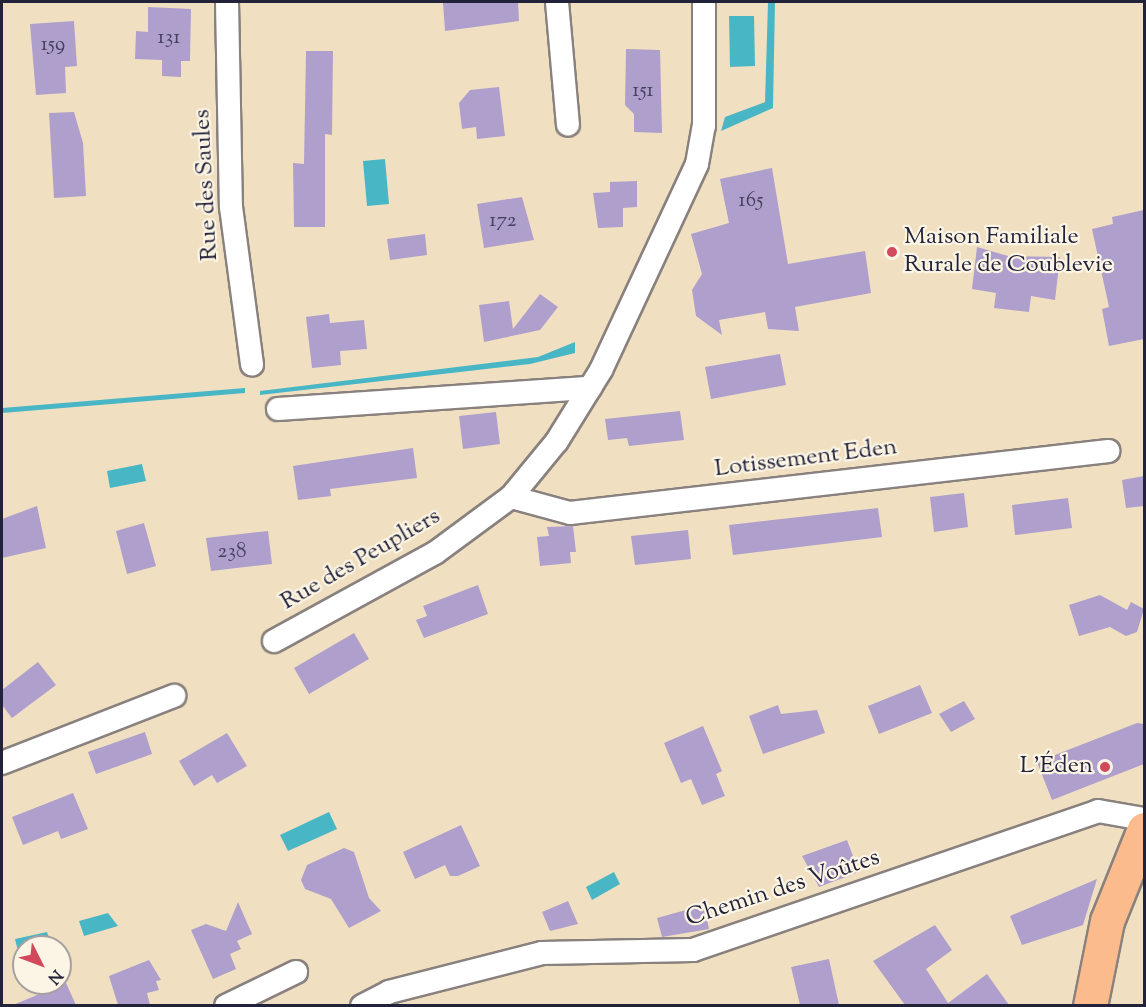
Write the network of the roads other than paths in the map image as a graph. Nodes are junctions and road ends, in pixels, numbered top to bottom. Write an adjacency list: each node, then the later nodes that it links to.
1 (227, 2): 5 (street, Rue des Saules)
2 (557, 2): 4 (street)
3 (704, 2): 6 (street, Rue des Peupliers)
4 (568, 125)
5 (252, 364)
6 (590, 388): 7 (street); 9 (street, Rue des Peupliers)
7 (278, 409)
8 (1108, 451): 9 (street, Lotissement Eden)
9 (511, 497): 10 (street, Rue des Peupliers)
10 (274, 641)
11 (174, 696): 12 (street)
12 (2, 763)
13 (1144, 819): 17 (street, Chemin des Voûtes)
14 (1144, 829): 18 (main road)
15 (296, 972): 16 (street)
16 (226, 1005)
17 (363, 1005)
18 (1090, 1005)

